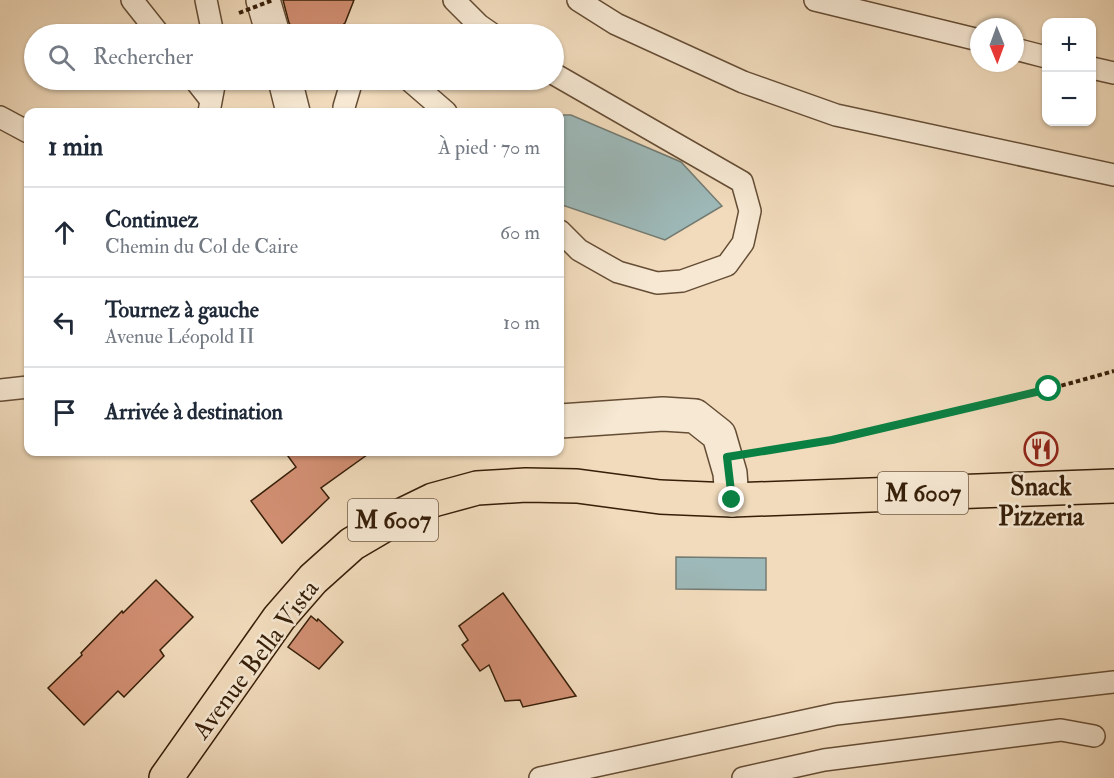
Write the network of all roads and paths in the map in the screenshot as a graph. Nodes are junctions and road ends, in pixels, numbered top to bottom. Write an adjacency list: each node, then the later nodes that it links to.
1 (132, 0): 8 (lane)
2 (206, 0): 9 (lane)
3 (273, 0): 7 (path, bridge)
4 (454, 0): 11 (lane)
5 (578, 0): 26 (lane)
6 (815, 0): 12 (lane)
7 (251, 7): 10 (street)
8 (151, 24)
9 (211, 24)
10 (265, 24)
11 (477, 24)
12 (970, 38)
13 (1024, 51): 14 (lane)
14 (1042, 56)
15 (1096, 69): 16 (lane)
16 (1114, 73)
17 (564, 80): 27 (lane)
18 (288, 90): 21 (street)
19 (349, 90): 22 (lane)
20 (421, 90): 23 (lane)
21 (292, 108)
22 (344, 108)
23 (441, 108)
24 (0, 117): 25 (lane)
25 (24, 130)
26 (1114, 175)
27 (564, 235)
28 (1114, 370): 32 (path)
29 (24, 387): 30 (lane)
30 (0, 390)
31 (564, 421): 32 (street)
32 (727, 457): 34 (street)
33 (1114, 486): 34 (main road, M 6007)
34 (732, 500): 37 (main road, Avenue Bella Vista / M 6007)
35 (1114, 682): 38 (lane)
36 (1094, 736): 39 (lane)
37 (166, 778)
38 (540, 778)
39 (743, 778)

